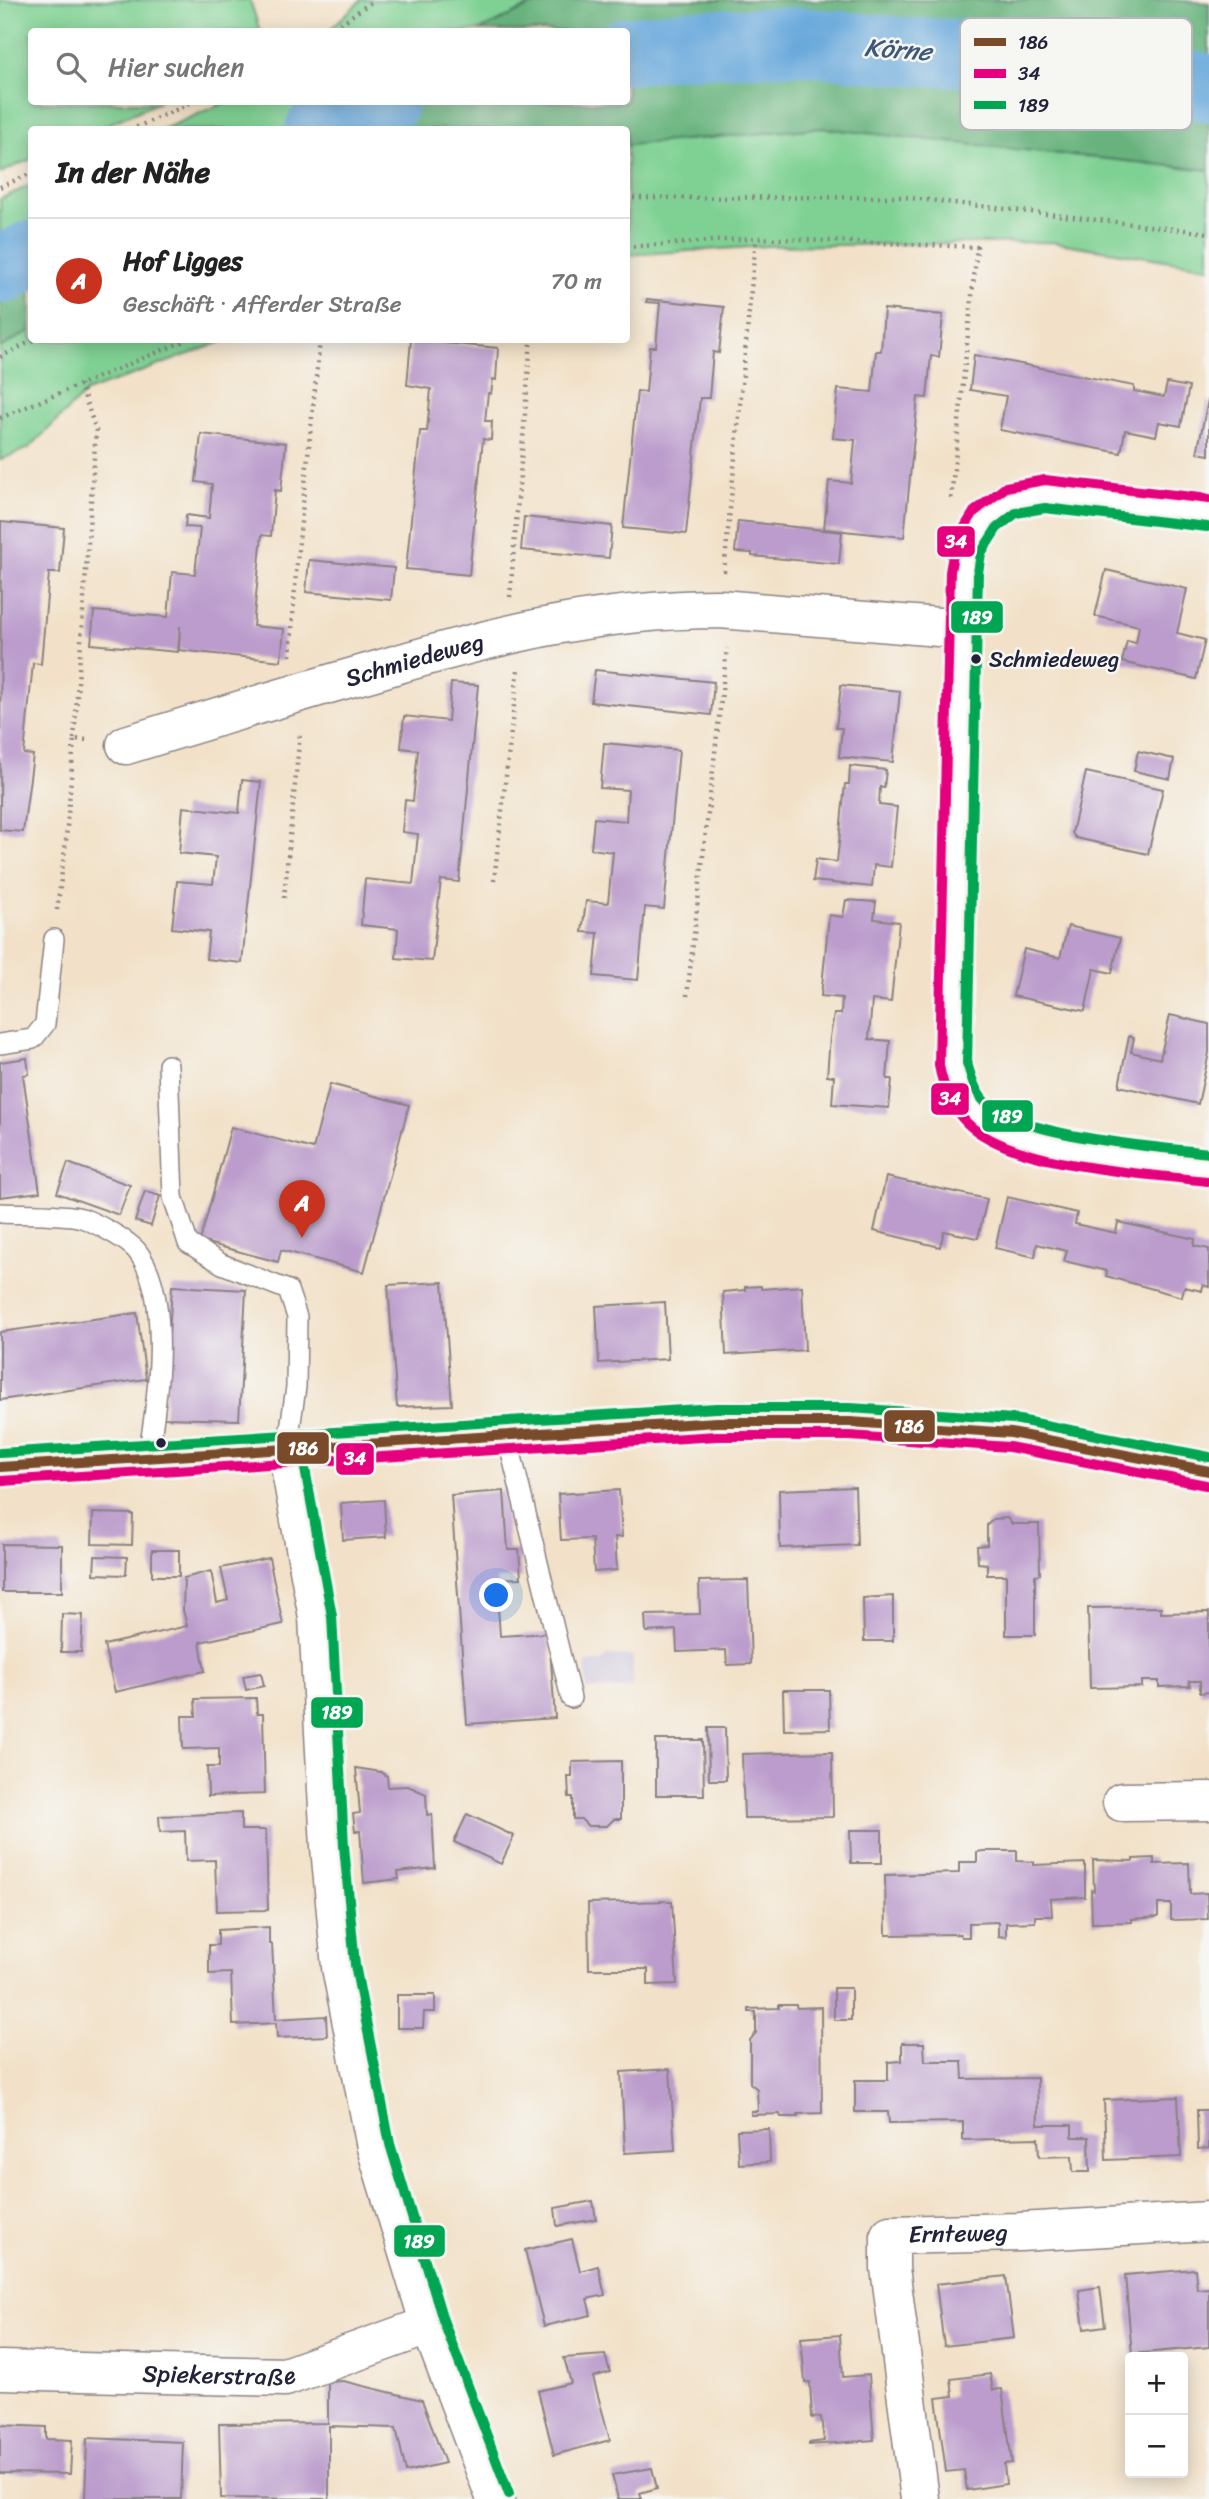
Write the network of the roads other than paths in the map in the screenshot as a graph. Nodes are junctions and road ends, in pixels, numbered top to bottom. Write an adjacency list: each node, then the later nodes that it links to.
1 (1209, 513): 2 (street)
2 (963, 629): 3 (street, Schmiedeweg); 7 (street)
3 (126, 745)
4 (54, 939): 5 (lane)
5 (0, 1044)
6 (168, 1065): 10 (lane)
7 (1209, 1167)
8 (1, 1213): 11 (lane)
9 (506, 1436): 10 (street); 13 (street); 14 (lane)
10 (287, 1450): 11 (street); 18 (street)
11 (148, 1457): 12 (street)
12 (0, 1467)
13 (1209, 1471)
14 (571, 1698)
15 (1209, 1801): 16 (street)
16 (1122, 1802)
17 (1209, 2221): 21 (street, Ernteweg)
18 (430, 2325): 19 (street, Spiekerstraße); 20 (street)
19 (0, 2370)
20 (496, 2499)
21 (920, 2499)

